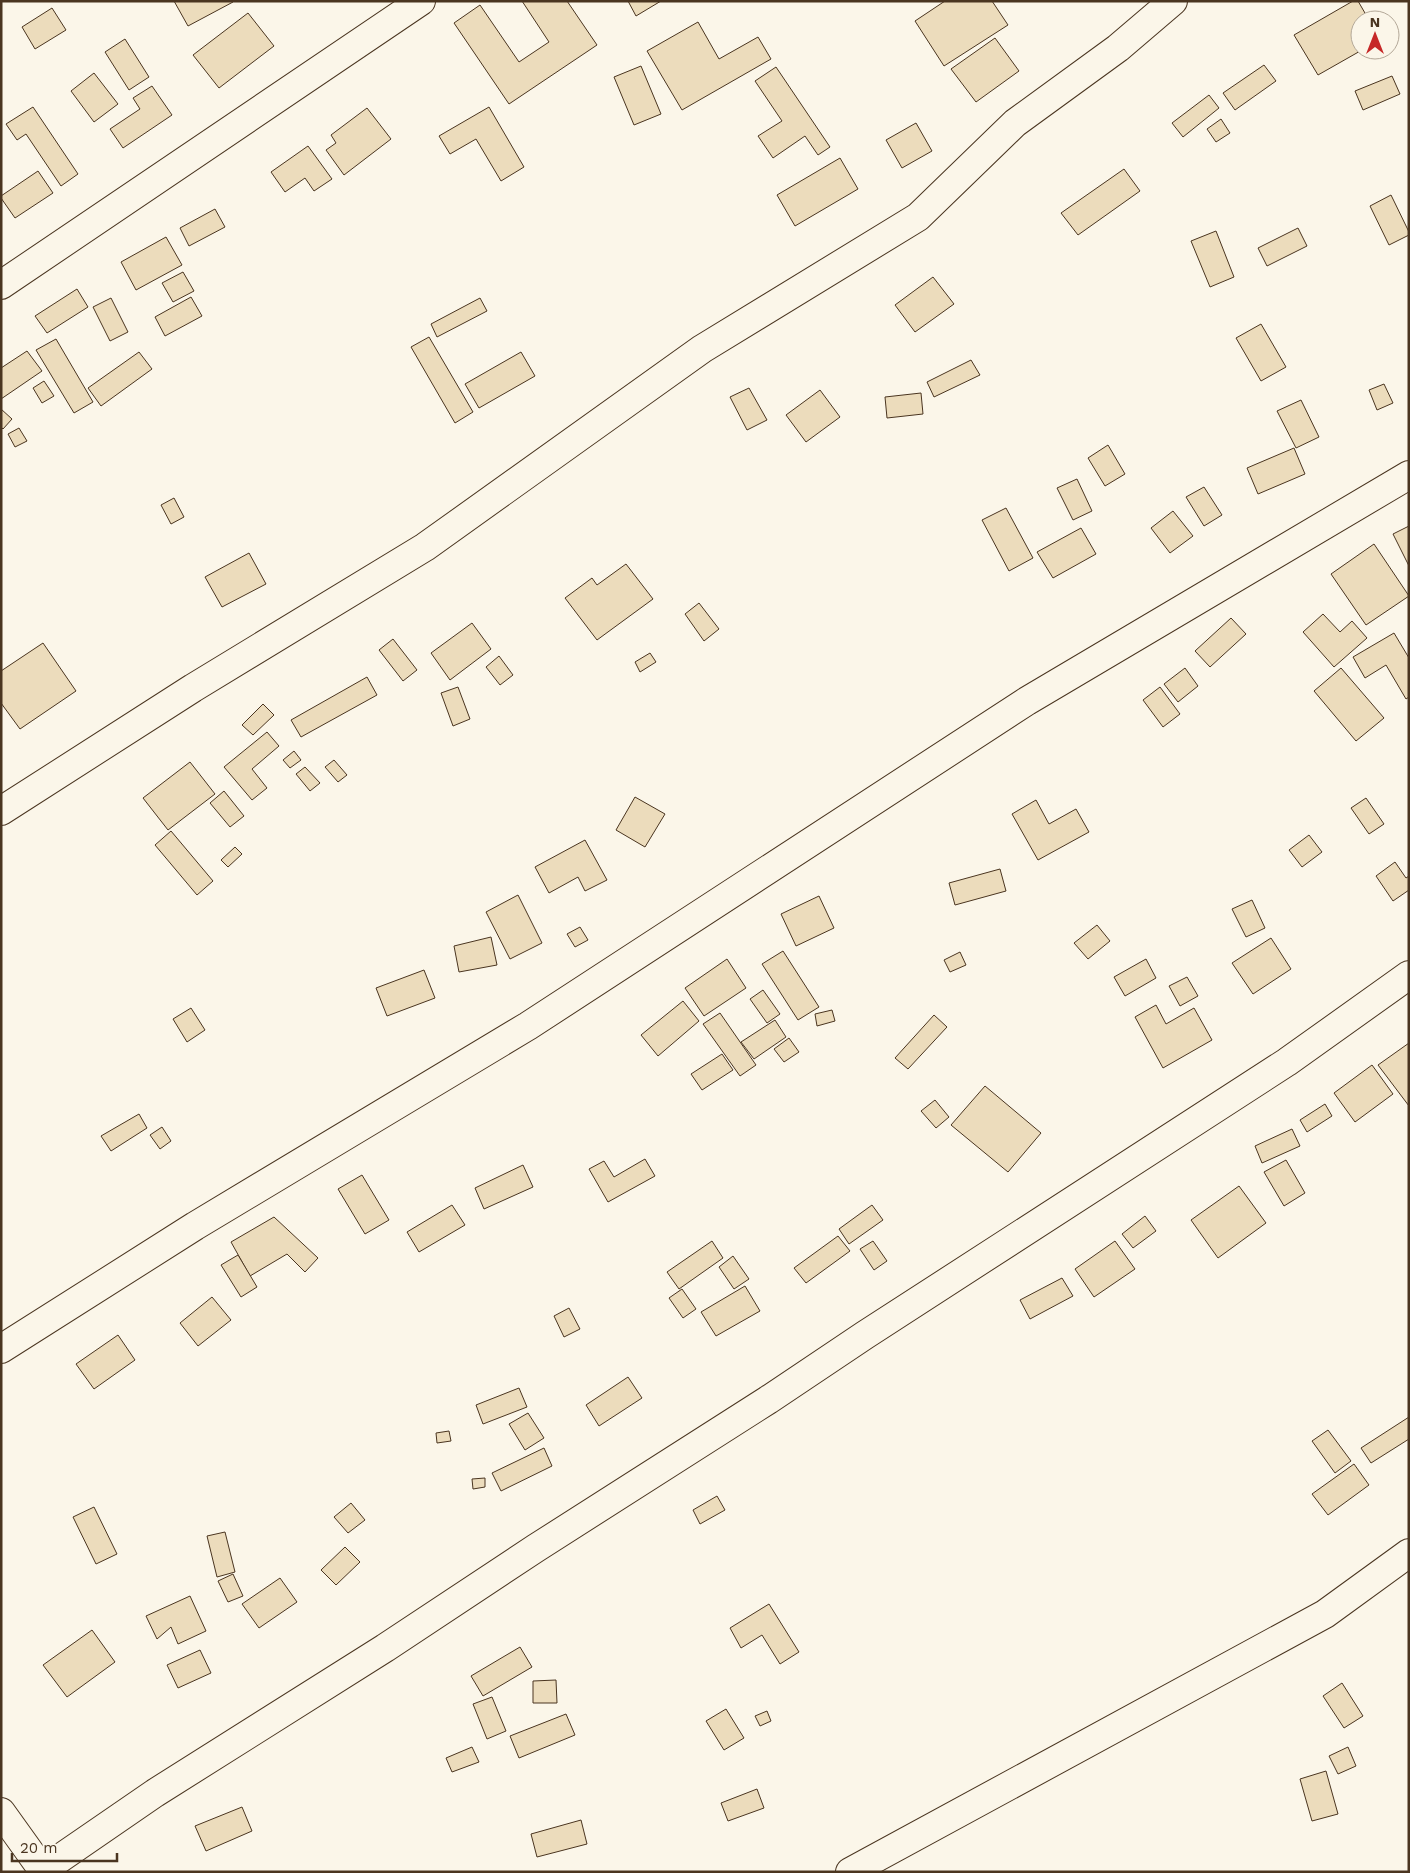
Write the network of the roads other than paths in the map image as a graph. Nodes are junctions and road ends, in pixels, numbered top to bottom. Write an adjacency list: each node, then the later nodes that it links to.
1 (421, 1): 3 (street)
2 (1173, 1): 5 (street)
3 (1, 285)
4 (1409, 475): 7 (street)
5 (1, 811)
6 (1409, 975): 10 (street)
7 (1, 1349)
8 (1409, 1553): 11 (street)
9 (1, 1812): 10 (street)
10 (43, 1871)
11 (850, 1872)

